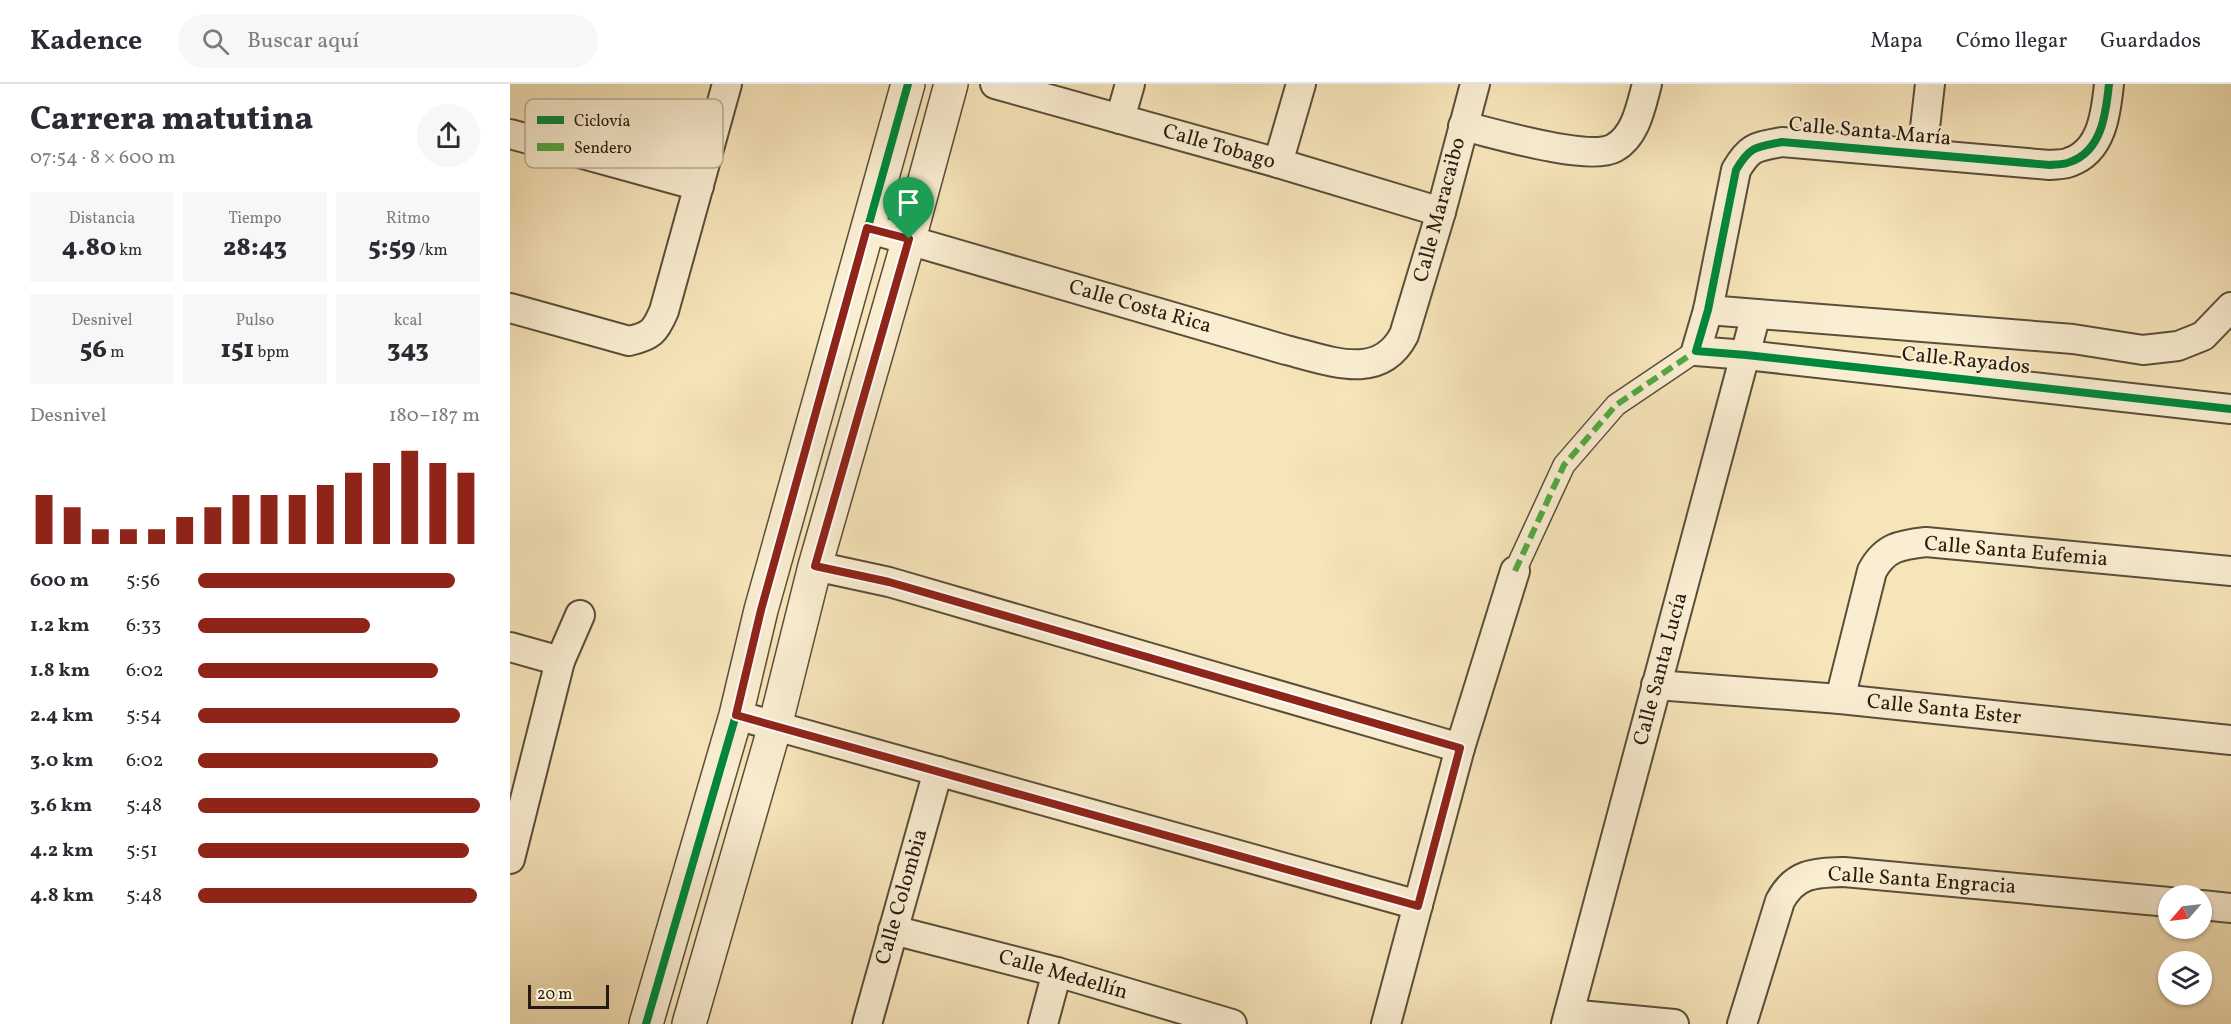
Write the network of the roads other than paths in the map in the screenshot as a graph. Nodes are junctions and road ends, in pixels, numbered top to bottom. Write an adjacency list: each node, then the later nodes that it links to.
1 (727, 84): 11 (street)
2 (908, 84): 22 (street)
3 (951, 84): 23 (street)
4 (995, 84): 12 (street, Calle Tobago)
5 (1130, 84): 12 (street)
6 (1301, 84): 17 (street)
7 (1475, 84): 13 (street, Calle Maracaibo)
8 (1647, 84): 13 (street)
9 (1930, 84): 16 (street)
10 (2109, 84): 16 (street, Calle Santa María)
11 (723, 99)
12 (1120, 119): 17 (street, Calle Tobago)
13 (1463, 126): 21 (street, Calle Maracaibo)
14 (510, 134): 15 (street)
15 (525, 138)
16 (1922, 154): 26 (street, Calle Santa María)
17 (1278, 163): 21 (street, Calle Tobago)
18 (634, 168): 20 (street)
19 (704, 168): 20 (street)
20 (699, 186): 25 (street)
21 (1441, 212): 28 (street, Calle Maracaibo)
22 (867, 228): 23 (street, Calle Costa Rica); 40 (street)
23 (909, 239): 28 (street, Calle Costa Rica); 32 (street)
24 (2231, 307): 27 (street, Calle Rayados)
25 (510, 308)
26 (1708, 310): 27 (street, Calle Rayados); 29 (street, Calle Santa María)
27 (1756, 314): 30 (street, Calle Santa Lucía)
28 (1404, 335)
29 (1696, 351): 30 (street, Calle Rayados); 33 (street)
30 (1746, 355): 31 (street, Calle Rayados); 38 (street, Calle Santa Lucía)
31 (2231, 409)
32 (815, 566): 41 (street); 43 (street)
33 (1515, 571): 43 (street)
34 (2231, 572): 39 (street, Calle Santa Eufemia)
35 (580, 615): 37 (street)
36 (510, 647): 37 (street)
37 (560, 661): 45 (street)
38 (1656, 685): 39 (street, Calle Santa Ester); 53 (street, Calle Santa Lucía)
39 (1840, 699): 42 (street, Calle Santa Ester)
40 (736, 715): 41 (street); 55 (street)
41 (775, 726): 44 (street); 56 (street)
42 (2231, 740)
43 (1460, 748): 48 (street)
44 (938, 771): 48 (street); 51 (street, Calle Colombia)
45 (515, 822): 46 (street)
46 (510, 859)
47 (2158, 901): 61 (street, Calle Santa Engracia)
48 (1418, 906): 59 (street)
49 (2212, 906): 50 (street)
50 (2231, 908)
51 (893, 930): 52 (street, Calle Medellín); 57 (street, Calle Colombia)
52 (1057, 972): 54 (street, Calle Medellín); 58 (street)
53 (1568, 1019): 60 (street)
54 (1220, 1022)
55 (646, 1024)
56 (689, 1024)
57 (867, 1024)
58 (1043, 1024)
59 (1386, 1024)
60 (1674, 1024)
61 (1742, 1024)

